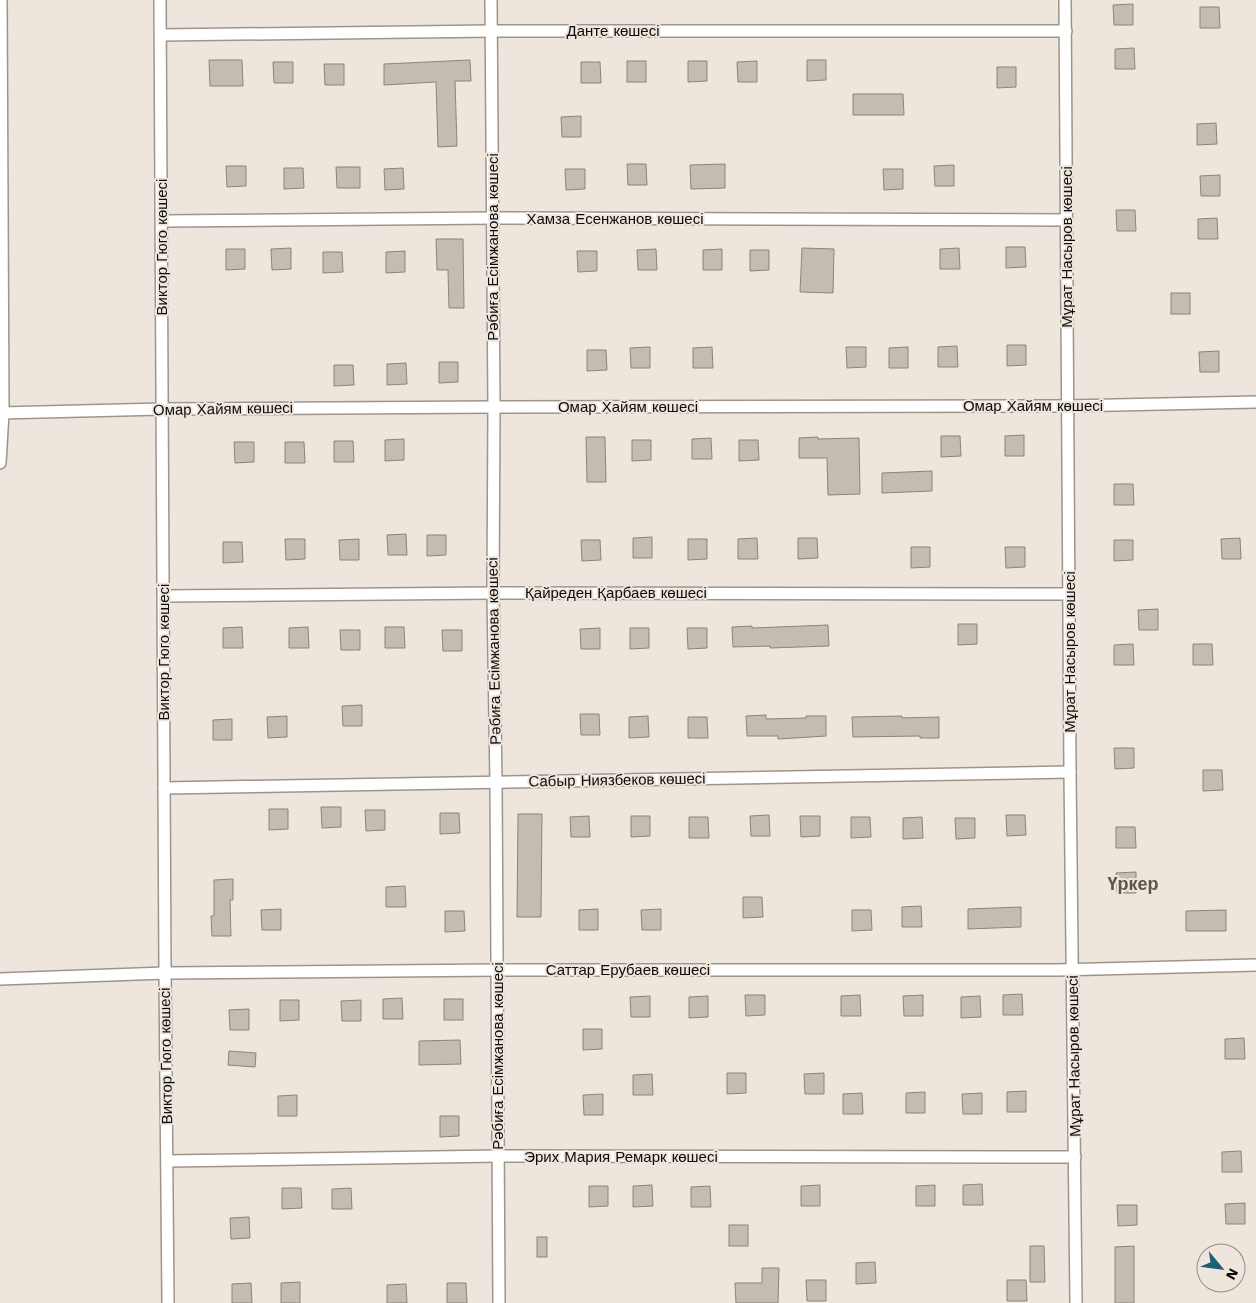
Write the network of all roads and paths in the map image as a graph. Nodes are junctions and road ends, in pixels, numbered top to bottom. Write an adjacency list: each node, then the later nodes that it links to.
1 (1, 0): 8 (street)
2 (160, 0): 7 (street, Виктор Гюго көшесі)
3 (490, 0): 5 (street, Рәбиға Есімжанова көшесі)
4 (1065, 0): 6 (street, Мұрат Насыров көшесі)
5 (492, 31): 6 (street, Данте көшесі); 7 (street, Данте көшесі); 9 (street, Рәбиға Есімжанова көшесі)
6 (1066, 31): 10 (street, Мұрат Насыров көшесі)
7 (161, 35): 11 (street, Виктор Гюго көшесі)
8 (1, 39): 12 (street)
9 (493, 218): 10 (street, Хамза Есенжанов көшесі); 11 (street, Хамза Есенжанов көшесі); 15 (street, Рәбиға Есімжанова көшесі)
10 (1067, 220): 14 (street, Мұрат Насыров көшесі)
11 (162, 221): 16 (street, Виктор Гюго көшесі)
12 (1, 226): 17 (street)
13 (1256, 402): 14 (street, Омар Хайям көшесі)
14 (1068, 406): 15 (street, Омар Хайям көшесі); 20 (street, Мұрат Насыров көшесі)
15 (494, 407): 16 (street, Омар Хайям көшесі); 19 (street, Рәбиға Есімжанова көшесі)
16 (162, 409): 17 (street, Омар Хайям көшесі); 21 (street, Виктор Гюго көшесі)
17 (2, 413): 18 (street)
18 (0, 463)
19 (493, 593): 20 (street, Қайреден Қарбаев көшесі); 21 (street, Қайреден Қарбаев көшесі); 23 (street, Рәбиға Есімжанова көшесі)
20 (1069, 594): 22 (street, Мұрат Насыров көшесі)
21 (164, 596): 24 (street, Виктор Гюго көшесі)
22 (1070, 772): 23 (street, Сабыр Ниязбеков көшесі); 27 (street, Мұрат Насыров көшесі)
23 (496, 783): 24 (street, Сабыр Ниязбеков көшесі); 26 (street, Рәбиға Есімжанова көшесі)
24 (164, 788): 28 (street, Виктор Гюго көшесі)
25 (1256, 965): 27 (street, Саттар Ерубаев көшесі)
26 (498, 970): 27 (street, Саттар Ерубаев көшесі); 28 (street, Саттар Ерубаев көшесі); 30 (street, Рәбиға Есімжанова көшесі)
27 (1073, 970): 31 (street, Мұрат Насыров көшесі)
28 (165, 973): 29 (street, Саттар Ерубаев көшесі); 32 (street, Виктор Гюго көшесі)
29 (0, 979)
30 (499, 1156): 31 (street, Эрих Мария Ремарк көшесі); 32 (street, Эрих Мария Ремарк көшесі); 34 (street, Рәбиға Есімжанова көшесі)
31 (1075, 1158): 35 (street, Мұрат Насыров көшесі)
32 (167, 1161): 33 (street, Виктор Гюго көшесі)
33 (168, 1303)
34 (499, 1303)
35 (1076, 1303)

